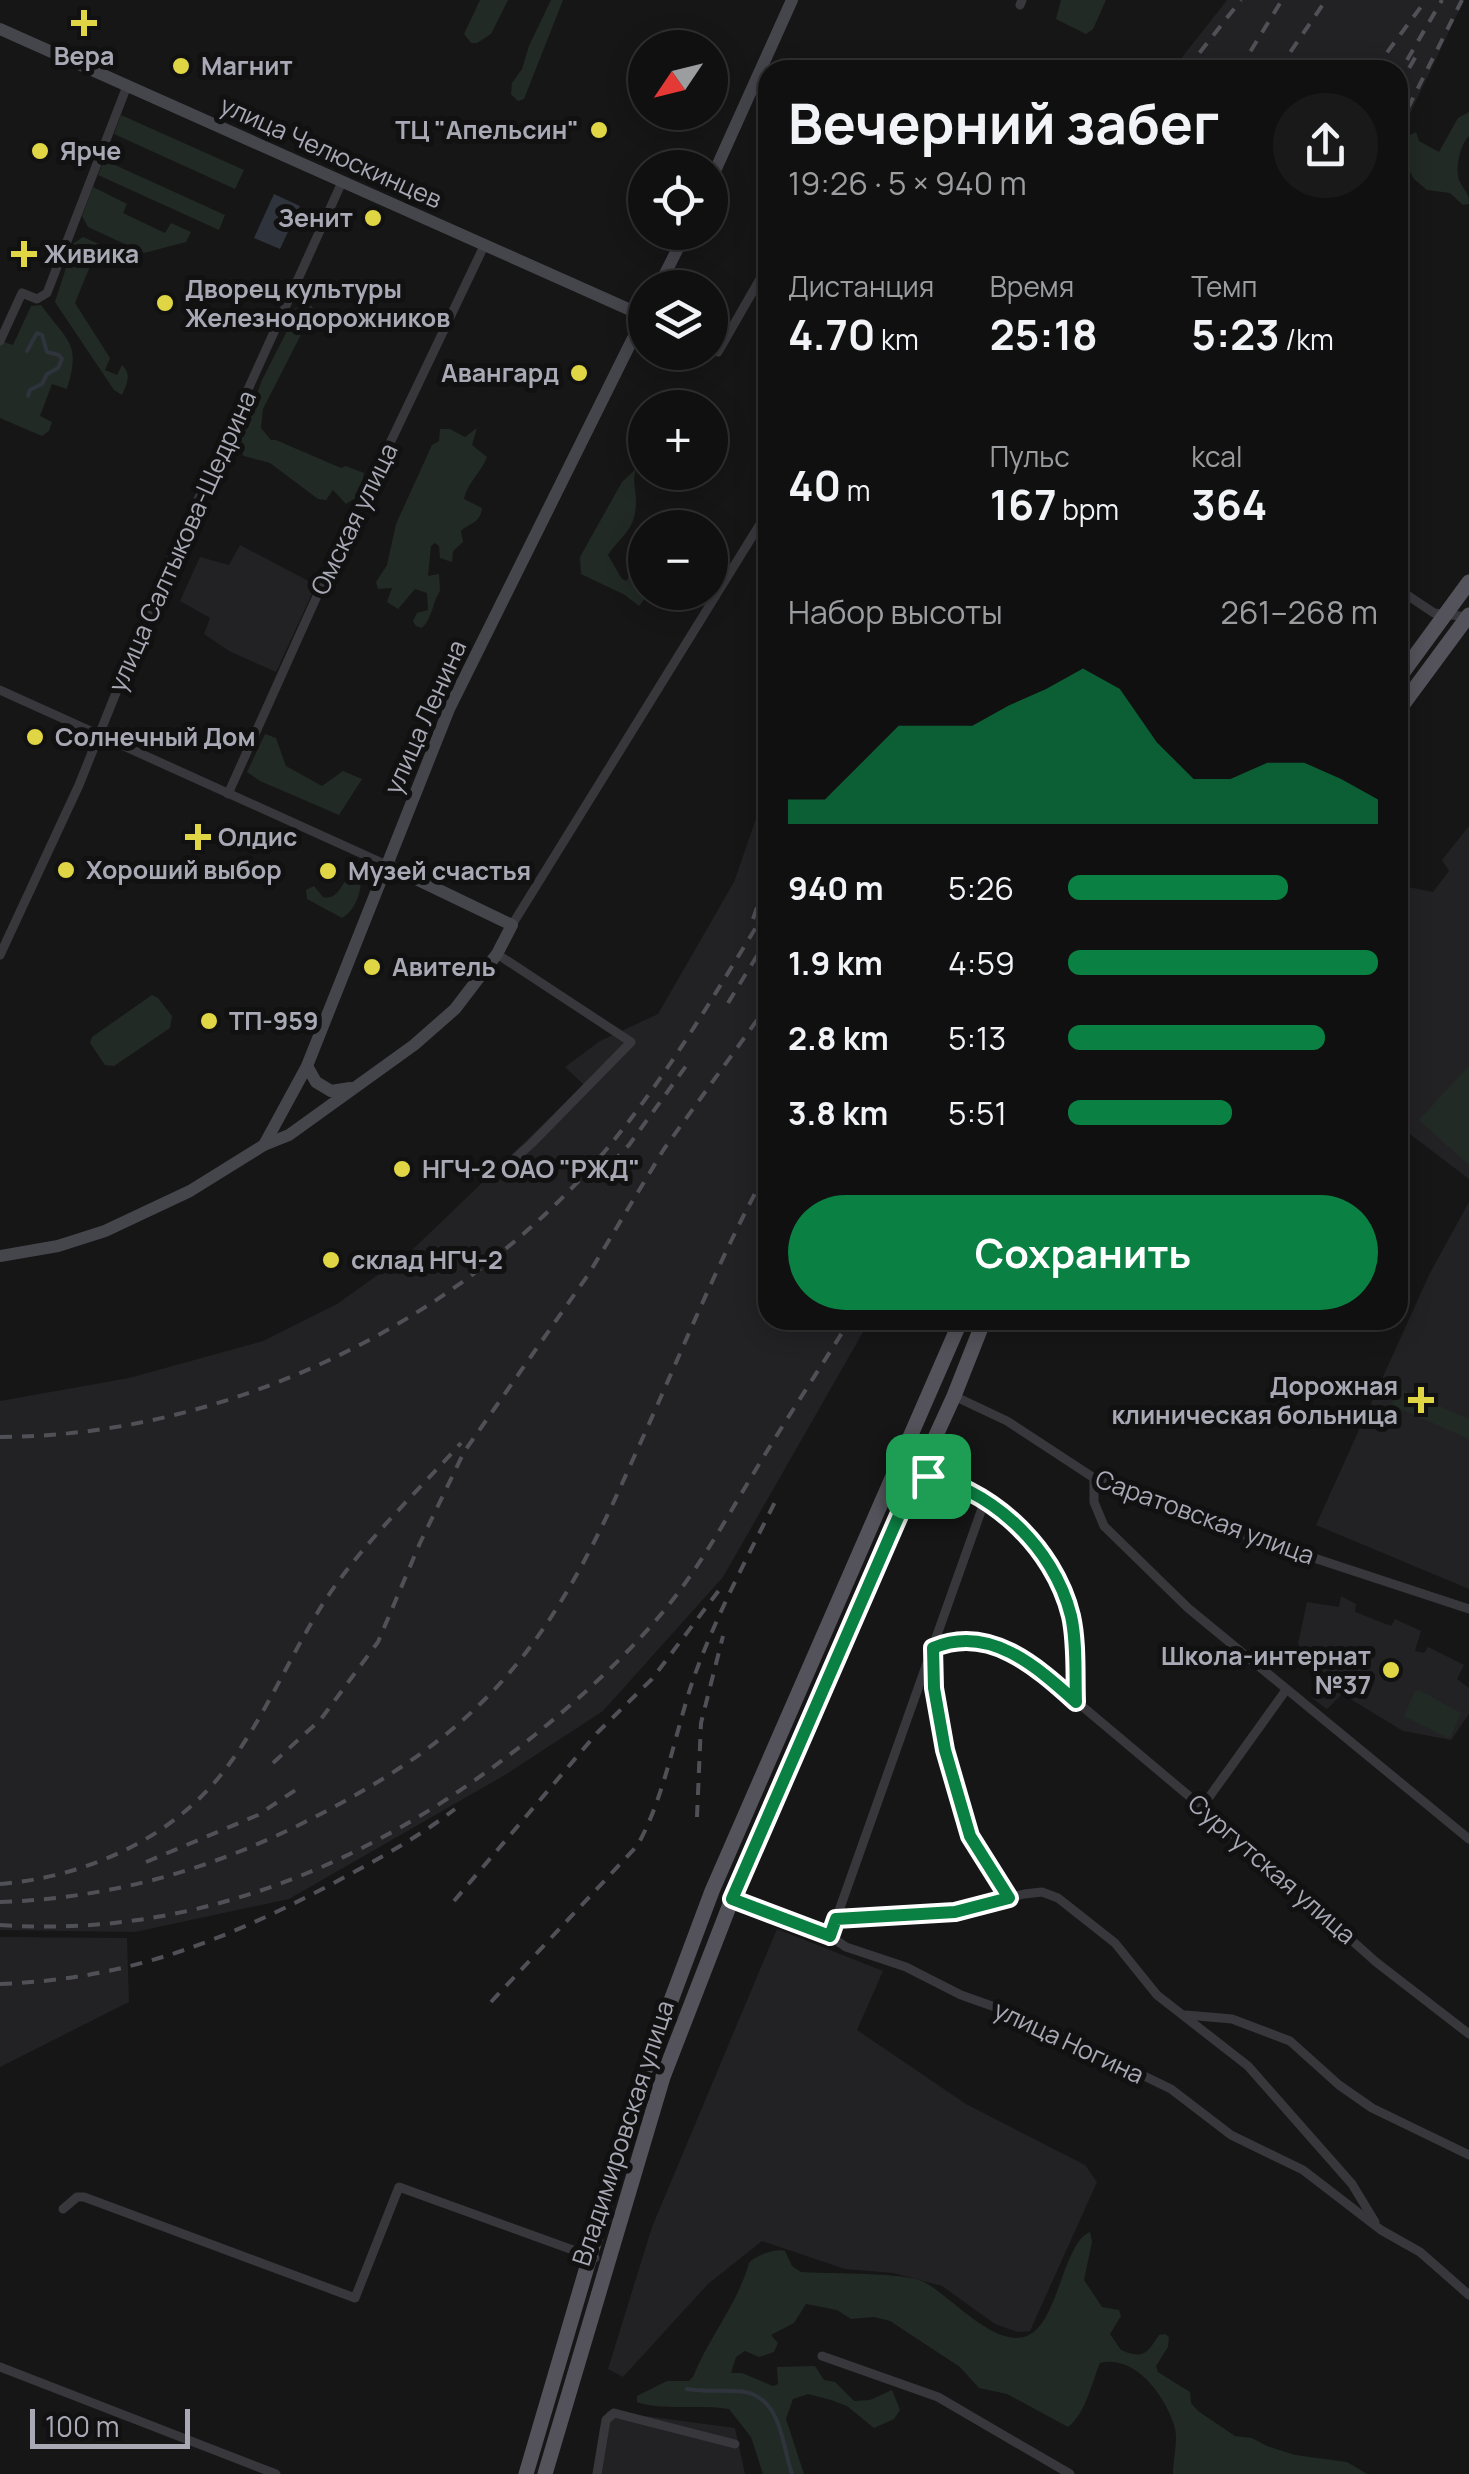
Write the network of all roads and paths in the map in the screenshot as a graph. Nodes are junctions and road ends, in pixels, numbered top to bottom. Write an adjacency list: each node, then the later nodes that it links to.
1 (792, 0): 3 (street)
2 (0, 29): 5 (street, улица Челюскинцев)
3 (765, 60)
4 (758, 75): 6 (street)
5 (127, 86): 7 (street, улица Челюскинцев); 12 (street)
6 (724, 150)
7 (342, 182): 8 (street, улица Челюскинцев); 22 (street, улица Салтыкова-Щедрина)
8 (484, 246): 10 (street, улица Челюскинцев); 23 (street, Омская улица)
9 (758, 282): 11 (street)
10 (628, 308)
11 (728, 335)
12 (0, 340)
13 (628, 349): 24 (street, улица Ленина)
14 (758, 527): 25 (street)
15 (1469, 582): 17 (main road)
16 (1408, 596): 17 (street)
17 (1444, 614): 18 (street); 19 (main road)
18 (1468, 616): 21 (main road)
19 (1408, 665)
20 (0, 690): 22 (street)
21 (1408, 697)
22 (100, 735): 23 (street); 27 (street, улица Салтыкова-Щедрина)
23 (228, 794): 24 (street)
24 (389, 866): 25 (street); 28 (street, улица Ленина)
25 (512, 926): 26 (street)
26 (497, 954): 29 (street); 31 (street)
27 (0, 955)
28 (308, 1066): 29 (street); 30 (street, улица Ленина)
29 (353, 1088): 30 (street)
30 (264, 1145): 32 (street)
31 (494, 1177)
32 (0, 1256)
33 (957, 1330): 54 (main road, Владимировская улица)
34 (980, 1330): 35 (main road, Владимировская улица)
35 (954, 1396): 36 (main road, Владимировская улица); 37 (street, Саратовская улица)
36 (917, 1474): 38 (street); 46 (main road, Владимировская улица)
37 (1094, 1478): 39 (street, Саратовская улица); 41 (street)
38 (985, 1500): 40 (street); 42 (street)
39 (1469, 1609)
40 (933, 1648): 42 (street, Сургутская улица); 45 (street); 47 (street)
41 (1286, 1690): 43 (street); 44 (street)
42 (1076, 1702): 43 (street, Сургутская улица)
43 (1202, 1807): 50 (street, Сургутская улица)
44 (1469, 1839)
45 (1009, 1898): 47 (street); 49 (street)
46 (732, 1899): 48 (street, улица Ногина); 55 (main road, Владимировская улица)
47 (836, 1919): 48 (street)
48 (830, 1936): 53 (street, улица Ногина)
49 (1184, 2015): 51 (street); 53 (street)
50 (1469, 2034)
51 (1469, 2155)
52 (64, 2209): 54 (street)
53 (1381, 2230): 56 (street, улица Ногина)
54 (590, 2256): 55 (street); 61 (main road, Владимировская улица)
55 (606, 2262): 62 (main road, Владимировская улица)
56 (1469, 2296)
57 (822, 2356): 64 (street)
58 (0, 2367): 60 (street)
59 (735, 2444): 63 (street)
60 (276, 2474)
61 (526, 2474)
62 (545, 2474)
63 (597, 2474)
64 (1070, 2474)

